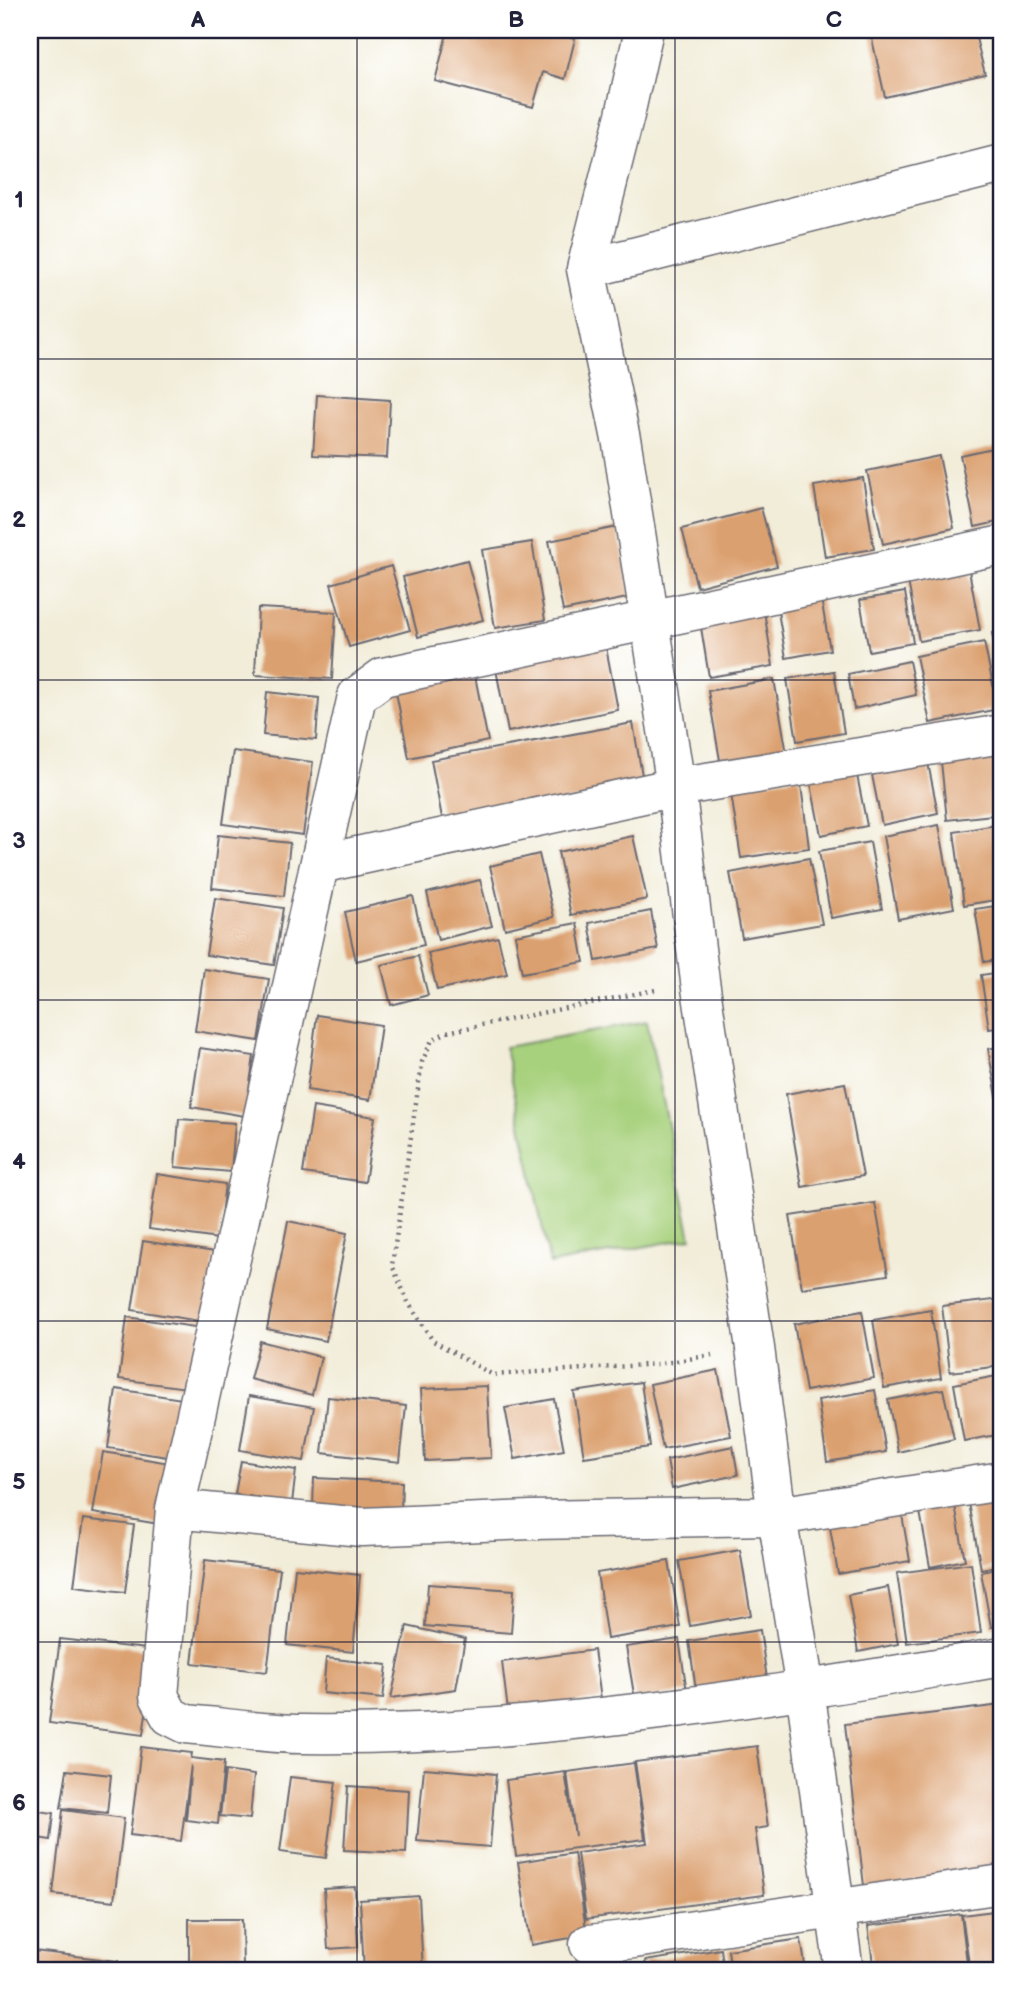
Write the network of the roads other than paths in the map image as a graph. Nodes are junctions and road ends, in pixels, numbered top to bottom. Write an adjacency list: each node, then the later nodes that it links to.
1 (644, 30): 3 (street)
2 (1002, 164): 3 (street)
3 (586, 269): 5 (street)
4 (1002, 545): 5 (street)
5 (649, 621): 7 (street); 8 (street)
6 (1002, 734): 7 (street)
7 (676, 787): 8 (street); 11 (street)
8 (320, 864): 10 (street)
9 (1002, 1481): 11 (street)
10 (175, 1509): 11 (street); 13 (street)
11 (777, 1516): 13 (street)
12 (1002, 1657): 13 (street)
13 (806, 1689): 15 (street)
14 (1002, 1884): 15 (street)
15 (836, 1909): 17 (street); 18 (street)
16 (589, 1944): 17 (street)
17 (636, 1955)
18 (844, 1971)

